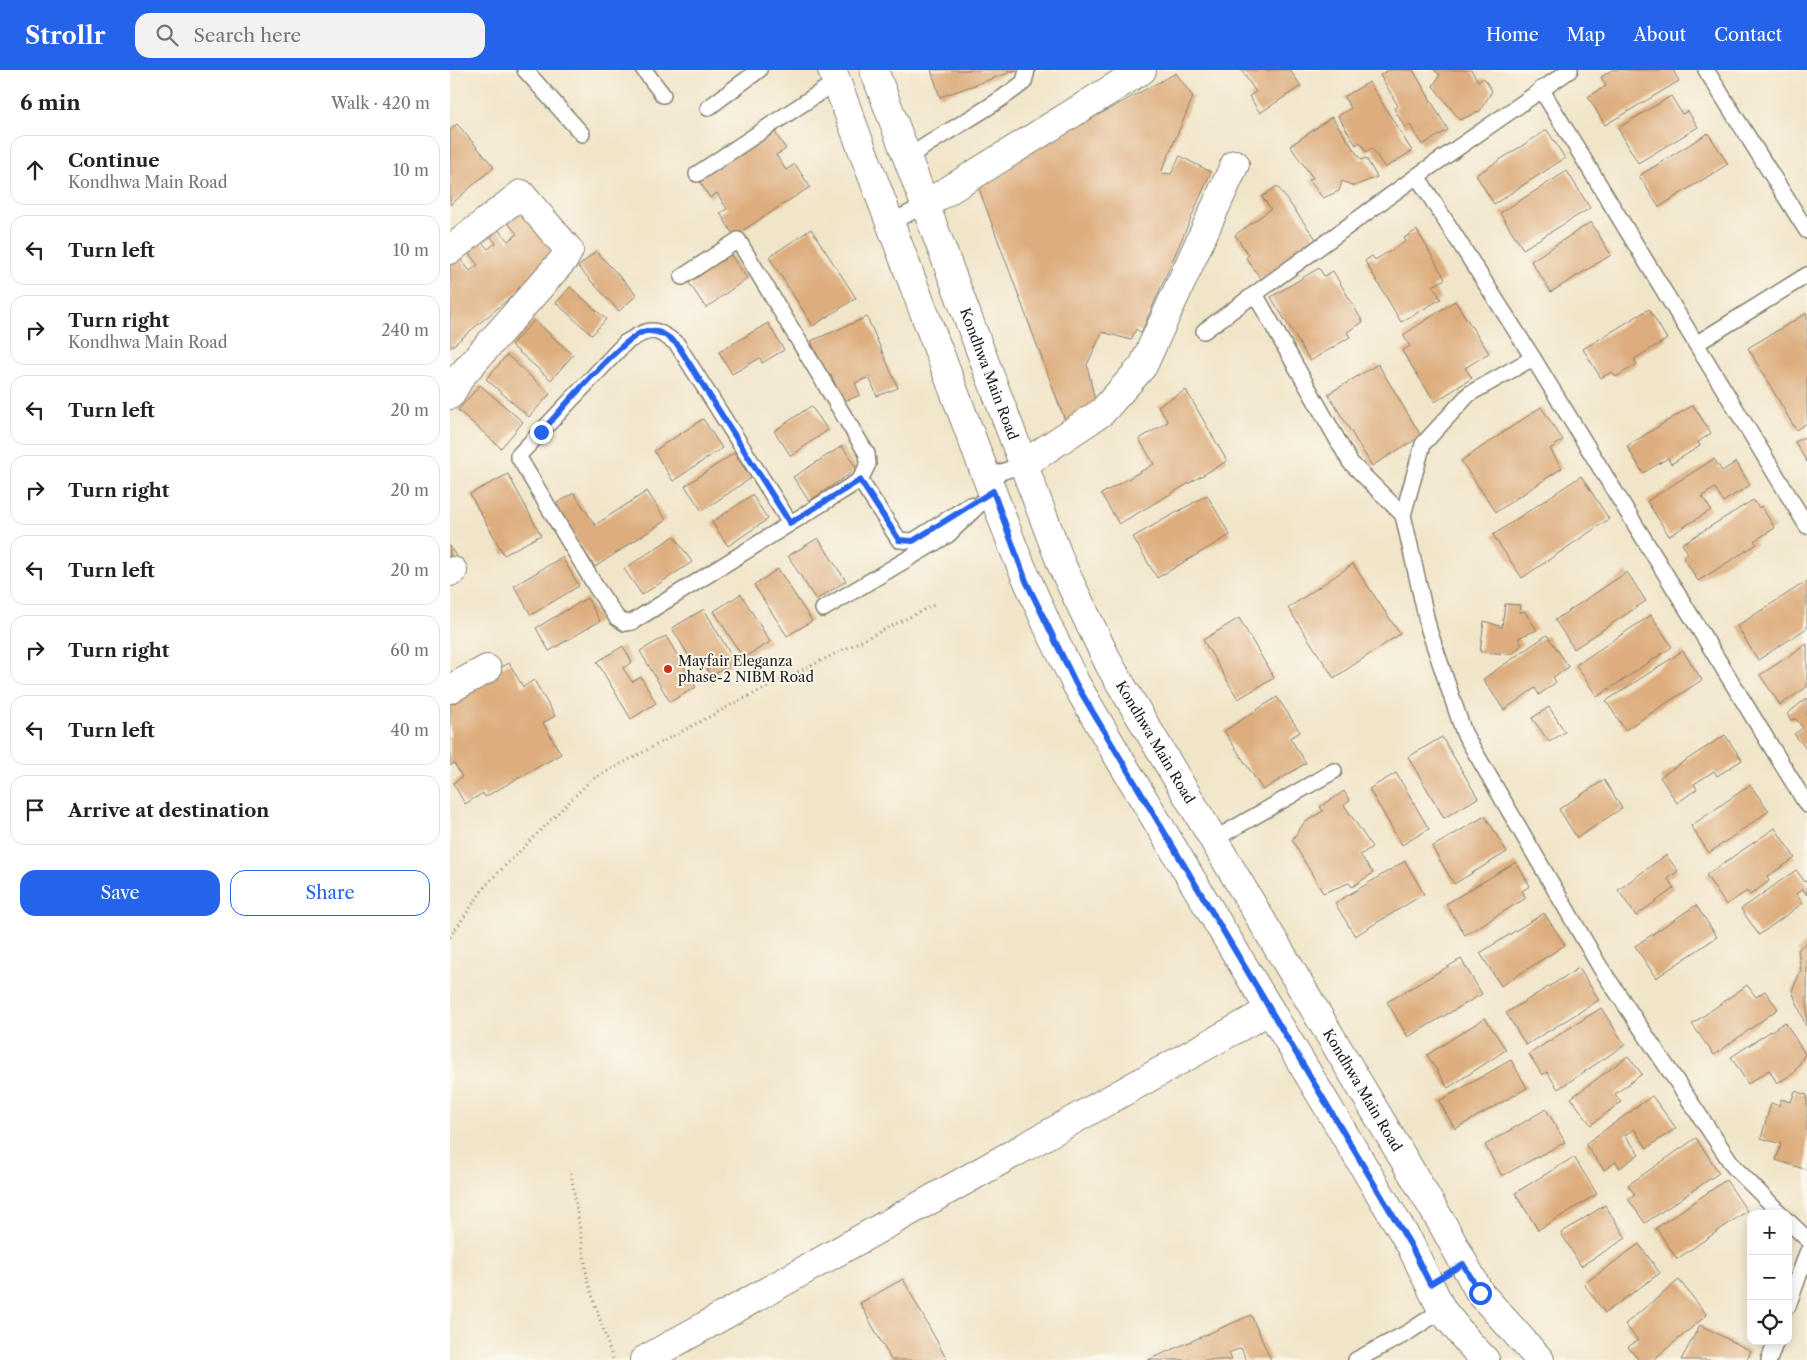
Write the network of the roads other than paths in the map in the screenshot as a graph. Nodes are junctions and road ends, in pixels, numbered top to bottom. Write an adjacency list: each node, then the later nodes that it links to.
1 (525, 70): 13 (lane)
2 (644, 70): 11 (lane)
3 (760, 70): 12 (lane)
4 (874, 70): 14 (main road, Kondhwa Main Road)
5 (1027, 70): 14 (lane)
6 (1142, 70): 18 (main road)
7 (1570, 70): 10 (lane)
8 (1706, 70): 20 (lane)
9 (835, 75): 16 (lane); 19 (main road)
10 (1541, 89): 17 (lane); 26 (lane)
11 (663, 95)
12 (708, 108)
13 (582, 134)
14 (907, 158): 18 (main road, Kondhwa Main Road)
15 (1235, 164): 29 (main road)
16 (697, 174)
17 (1416, 176): 24 (lane); 27 (lane)
18 (924, 205): 19 (lane); 29 (main road, Kondhwa Main Road)
19 (890, 223): 31 (main road)
20 (1807, 231)
21 (450, 250): 28 (main road)
22 (1807, 275): 26 (lane)
23 (682, 277): 30 (lane)
24 (1255, 294): 25 (lane); 32 (lane)
25 (1204, 331)
26 (1696, 344): 34 (lane)
27 (1533, 358): 32 (lane); 39 (lane)
28 (450, 395)
29 (1024, 464): 31 (lane); 40 (main road, Kondhwa Main Road)
30 (860, 480): 31 (lane); 33 (lane)
31 (990, 484): 35 (lane); 41 (main road)
32 (1403, 515): 42 (lane)
33 (790, 523): 33 (lane)
34 (1807, 526)
35 (823, 609)
36 (487, 669): 37 (main road)
37 (450, 689)
38 (1334, 771): 40 (lane)
39 (1807, 805)
40 (1213, 840): 46 (main road, Kondhwa Main Road)
41 (1270, 1010): 47 (main road); 51 (main road)
42 (1777, 1210)
43 (1792, 1225): 44 (lane)
44 (1807, 1239)
45 (1807, 1253): 48 (lane)
46 (1463, 1264): 47 (main road); 54 (main road, Kondhwa Main Road)
47 (1430, 1284): 49 (main road)
48 (1790, 1300)
49 (1442, 1310): 52 (lane); 53 (main road)
50 (1775, 1345): 55 (lane)
51 (644, 1360)
52 (1356, 1360)
53 (1485, 1360)
54 (1540, 1360)
55 (1769, 1360)

